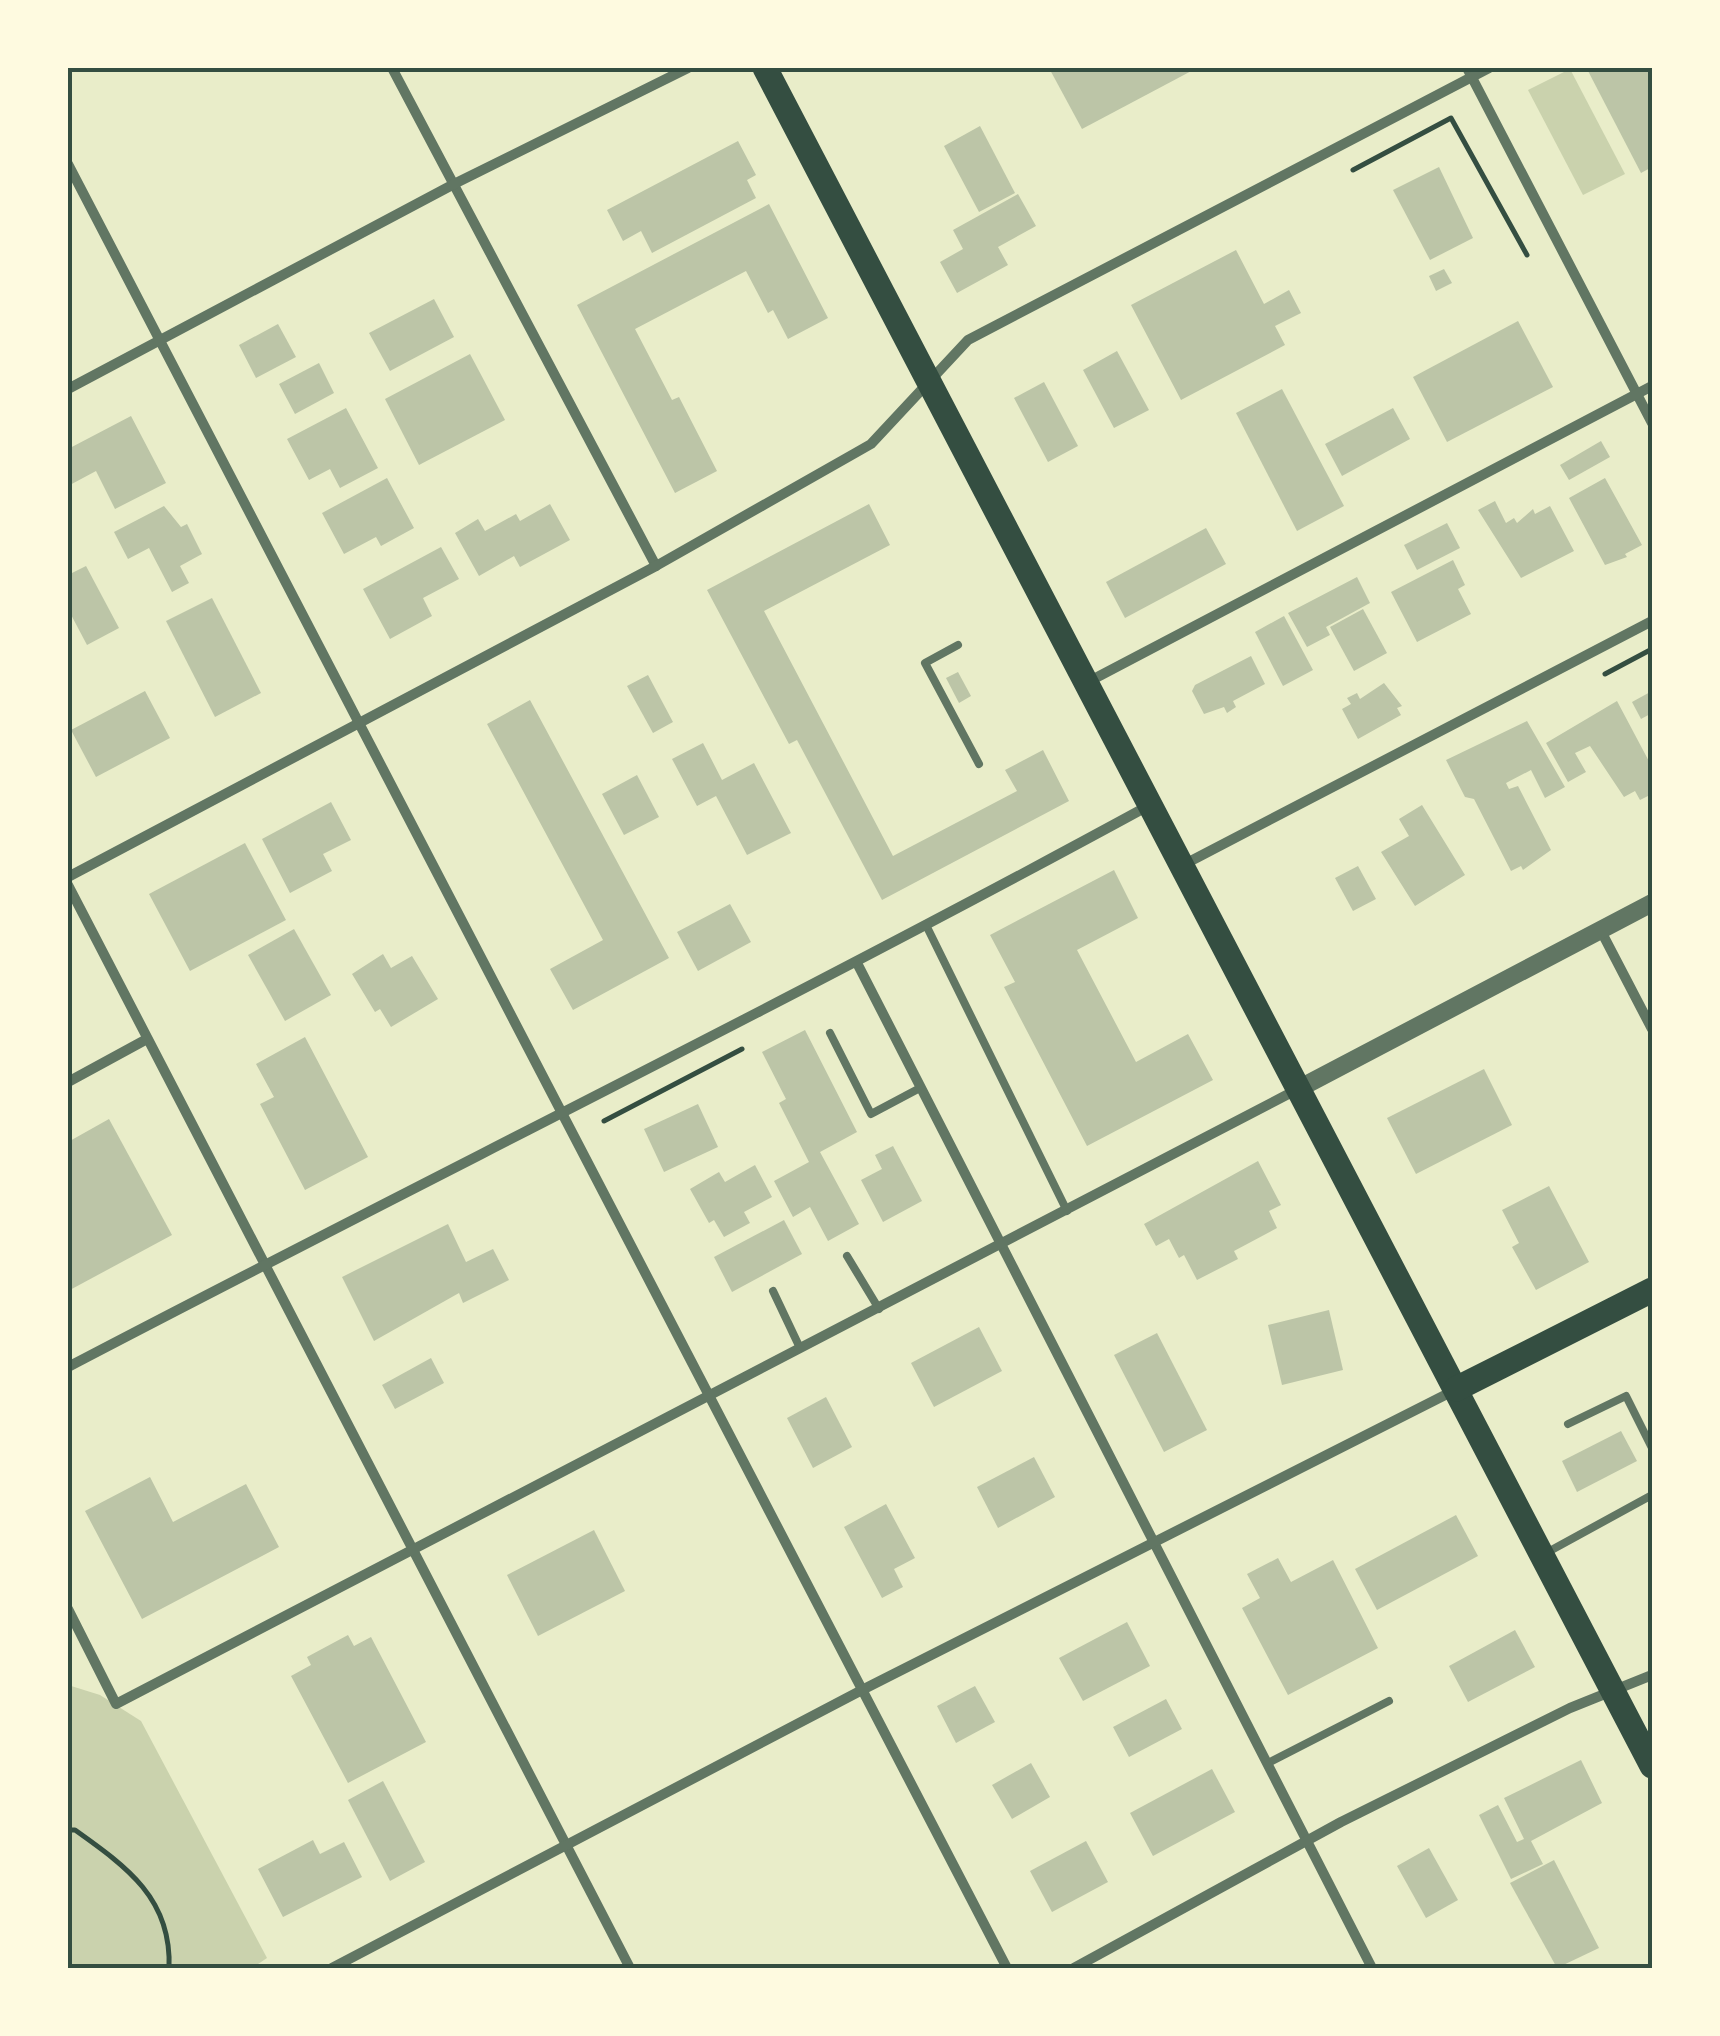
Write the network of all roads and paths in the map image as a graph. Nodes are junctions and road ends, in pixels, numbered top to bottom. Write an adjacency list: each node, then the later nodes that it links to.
1 (392, 68): 8 (street)
2 (688, 68): 8 (street)
3 (765, 68): 11 (main road)
4 (1489, 68): 5 (street)
5 (1470, 72): 11 (street); 14 (street)
6 (68, 164): 10 (street)
7 (1353, 170): 9 (path)
8 (456, 184): 10 (street); 16 (street)
9 (1527, 255)
10 (160, 341): 13 (street); 22 (street)
11 (927, 383): 16 (street); 21 (main road)
12 (1652, 386): 14 (street)
13 (68, 390)
14 (1638, 394): 15 (street); 21 (street)
15 (1652, 422)
16 (656, 566): 22 (street)
17 (1652, 621): 25 (street)
18 (958, 645): 23 (lane)
19 (1652, 649): 20 (path)
20 (1605, 674)
21 (1085, 683): 24 (main road)
22 (359, 724): 26 (street); 39 (street)
23 (979, 764)
24 (1148, 806): 25 (main road); 29 (street)
25 (1180, 867): 38 (main road)
26 (68, 876)
27 (68, 885): 34 (street)
28 (1652, 903): 30 (street)
29 (926, 926): 31 (street); 41 (lane)
30 (1601, 931): 32 (street); 38 (street)
31 (857, 963): 37 (street); 39 (street)
32 (1652, 1029)
33 (830, 1033): 37 (lane)
34 (147, 1038): 36 (street); 44 (street)
35 (742, 1049): 40 (path)
36 (68, 1082)
37 (920, 1088): 42 (street)
38 (1298, 1089): 41 (street); 50 (main road)
39 (563, 1116): 44 (street); 51 (street)
40 (604, 1121)
41 (1068, 1212): 42 (street)
42 (1001, 1246): 47 (street); 55 (street)
43 (848, 1256): 47 (lane)
44 (264, 1262): 49 (street); 56 (street)
45 (1652, 1290): 50 (main road)
46 (772, 1291): 48 (lane)
47 (878, 1309): 48 (street)
48 (800, 1348): 51 (street)
49 (68, 1367)
50 (1456, 1389): 55 (street); 57 (main road)
51 (708, 1396): 56 (street); 60 (street)
52 (1568, 1424): 53 (lane)
53 (1652, 1448)
54 (1652, 1495): 57 (lane)
55 (1156, 1540): 60 (street); 63 (street)
56 (413, 1550): 58 (street); 67 (street)
57 (1542, 1555): 61 (main road)
58 (68, 1609)
59 (1652, 1675): 61 (street)
60 (862, 1690): 67 (street); 71 (street)
61 (1615, 1693): 64 (main road); 66 (street)
62 (1389, 1701): 63 (lane)
63 (1268, 1763): 66 (street)
64 (1652, 1766)
65 (68, 1830): 68 (path)
66 (1307, 1840): 72 (street); 73 (street)
67 (566, 1846): 69 (street); 70 (street)
68 (170, 1968)
69 (332, 1968)
70 (630, 1968)
71 (1007, 1968)
72 (1074, 1968)
73 (1372, 1968)

